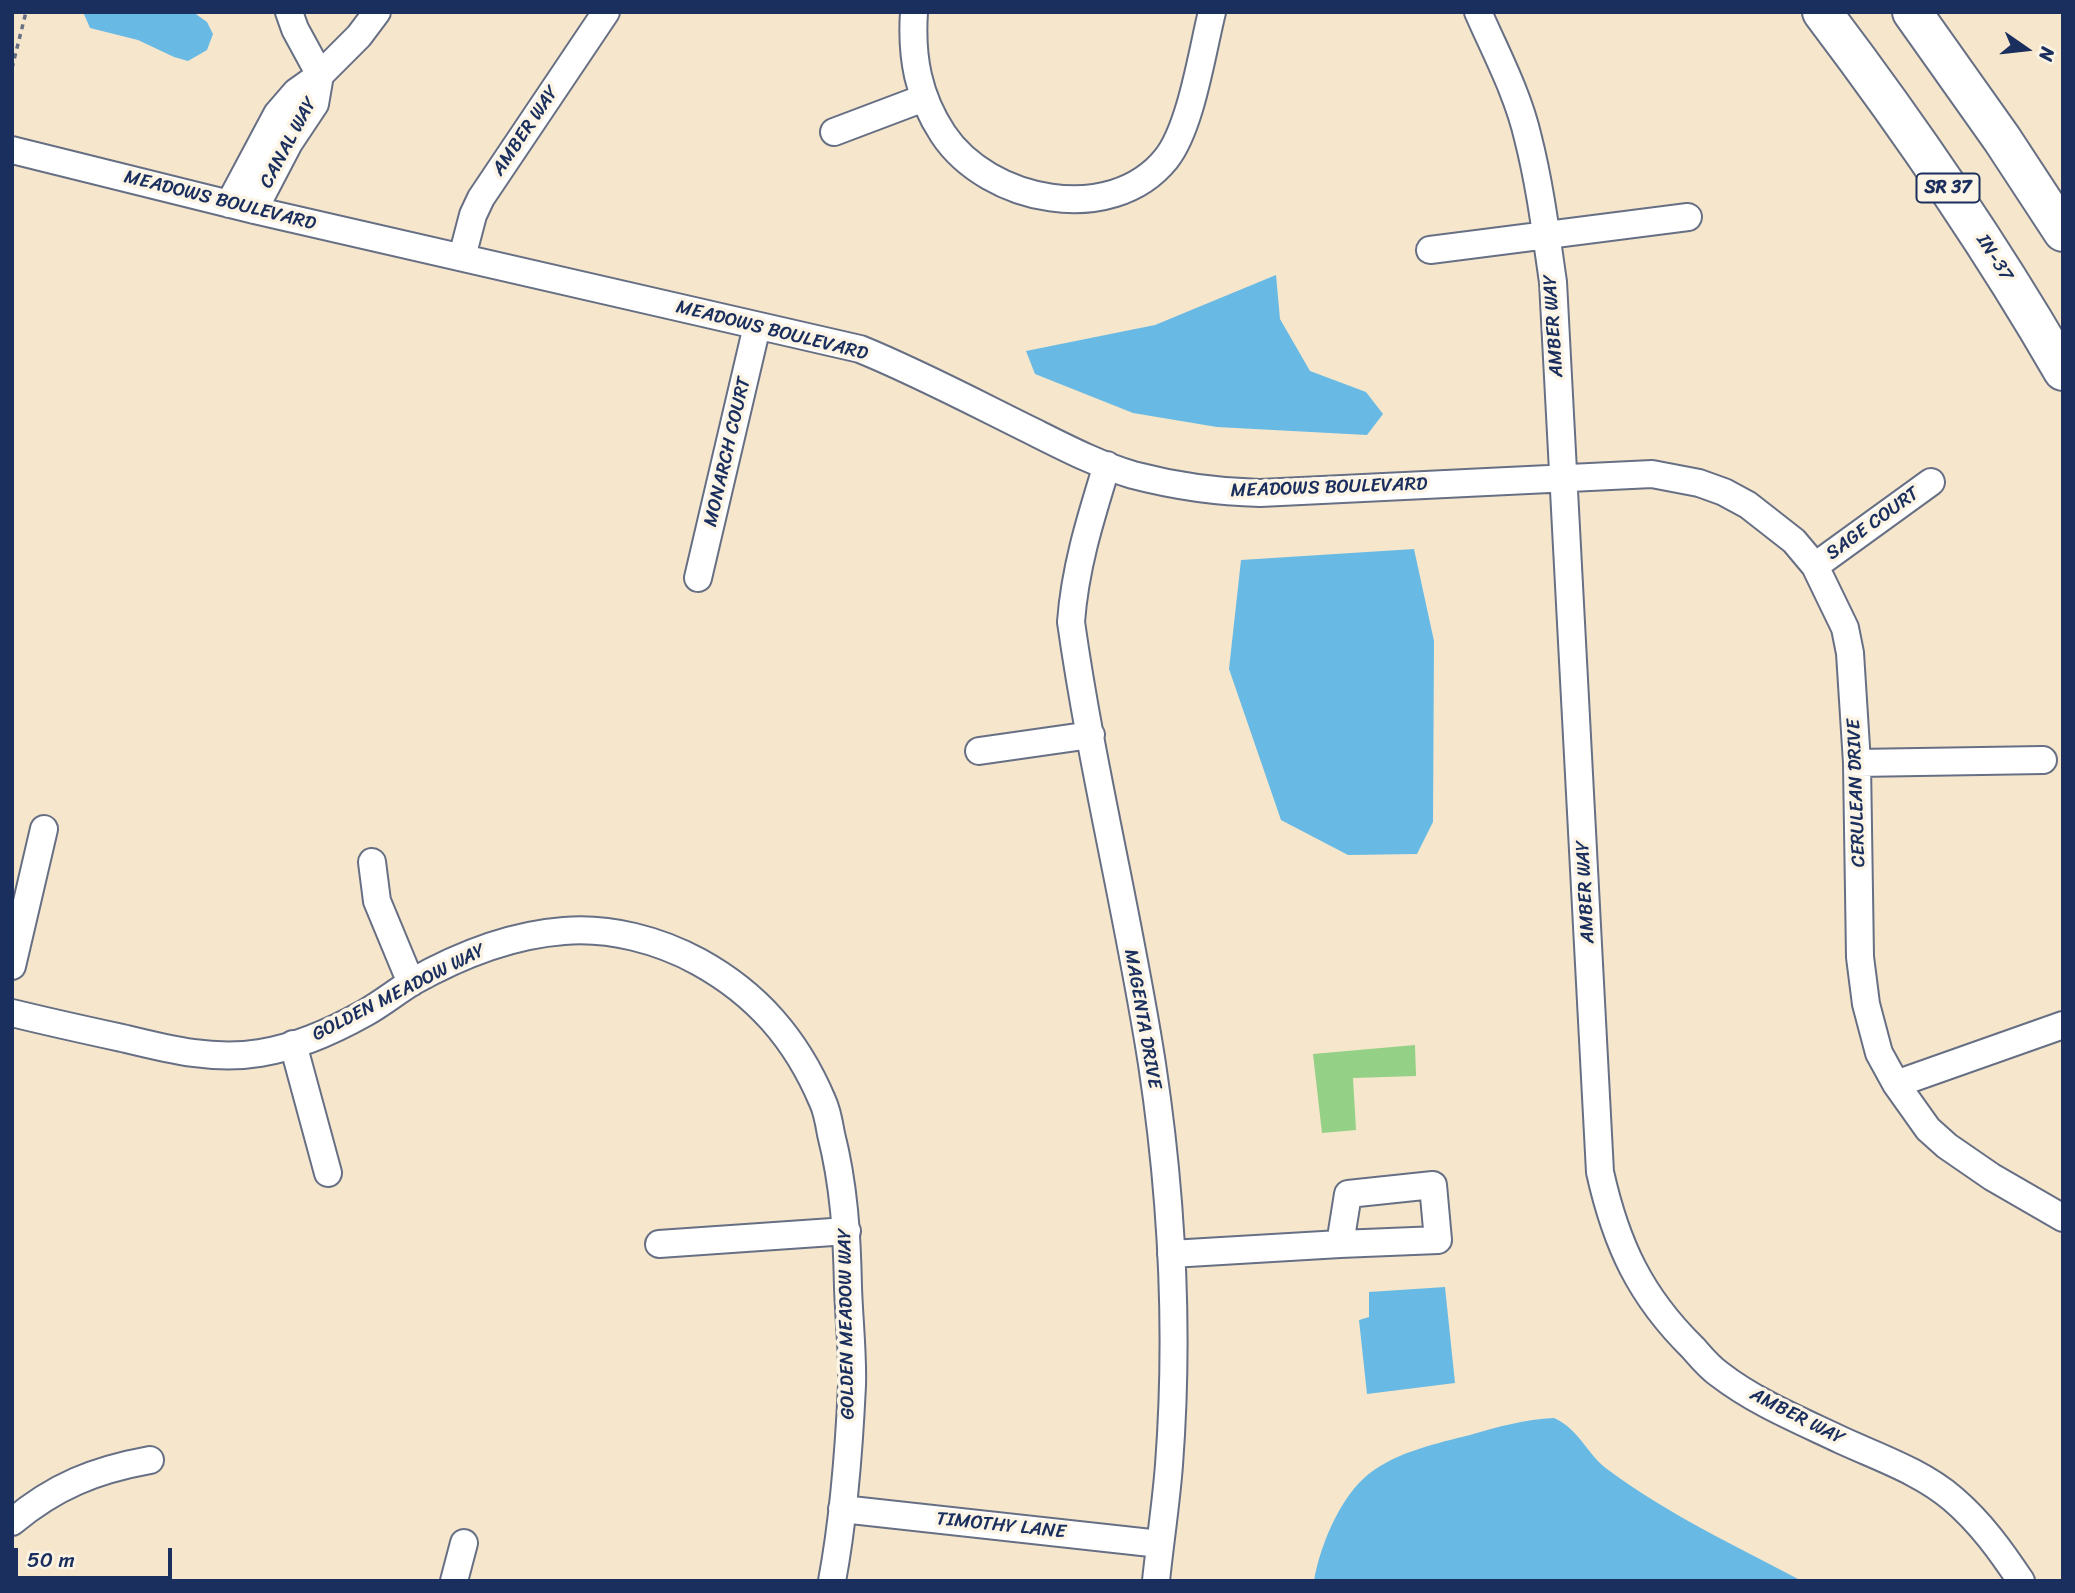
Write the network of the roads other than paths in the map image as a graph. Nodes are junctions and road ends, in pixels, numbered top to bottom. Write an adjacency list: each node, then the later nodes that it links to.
1 (289, 12): 9 (street, CANAL WAY)
2 (377, 12): 9 (street, CANAL WAY)
3 (606, 12): 18 (street, AMBER WAY)
4 (914, 12): 10 (street)
5 (1212, 12): 10 (street)
6 (1478, 12): 16 (street, AMBER WAY)
7 (1822, 12): 20 (highway, IN-37 / SR 37)
8 (1912, 12): 15 (highway)
9 (320, 75): 13 (street, CANAL WAY)
10 (924, 98): 11 (street)
11 (834, 132)
12 (12, 150): 13 (street, MEADOWS BOULEVARD)
13 (241, 207): 18 (street, MEADOWS BOULEVARD)
14 (1688, 217): 16 (street)
15 (2063, 232)
16 (1546, 236): 17 (street); 22 (street, AMBER WAY)
17 (1430, 250)
18 (462, 257): 19 (street, MEADOWS BOULEVARD)
19 (757, 326): 21 (street, MEADOWS BOULEVARD); 25 (street, MONARCH COURT)
20 (2063, 371)
21 (1107, 465): 22 (street, MEADOWS BOULEVARD); 26 (street, MAGENTA DRIVE)
22 (1564, 479): 24 (street, CERULEAN DRIVE); 52 (street, AMBER WAY)
23 (1931, 482): 24 (street, SAGE COURT)
24 (1815, 566): 29 (street, CERULEAN DRIVE)
25 (698, 578)
26 (1091, 736): 27 (street); 43 (street, MAGENTA DRIVE)
27 (979, 751)
28 (2043, 760): 29 (street)
29 (1857, 763): 37 (street, CERULEAN DRIVE)
30 (44, 829): 32 (street)
31 (372, 862): 33 (street)
32 (12, 966)
33 (411, 983): 36 (street, GOLDEN MEADOW WAY); 40 (street, GOLDEN MEADOW WAY)
34 (12, 1013): 36 (street, GOLDEN MEADOW WAY)
35 (2063, 1026): 37 (street)
36 (293, 1044): 38 (street)
37 (1896, 1084): 39 (street, CERULEAN DRIVE)
38 (328, 1173)
39 (2063, 1218)
40 (847, 1231): 41 (street); 45 (street, GOLDEN MEADOW WAY)
41 (659, 1244)
42 (1340, 1244): 43 (street)
43 (1171, 1254): 48 (street, MAGENTA DRIVE)
44 (150, 1460): 46 (street)
45 (842, 1509): 48 (street, TIMOTHY LANE); 50 (street, GOLDEN MEADOW WAY)
46 (12, 1522)
47 (464, 1543): 49 (street)
48 (1160, 1544): 51 (street, MAGENTA DRIVE)
49 (454, 1581)
50 (832, 1581)
51 (1156, 1581)
52 (2021, 1581)

